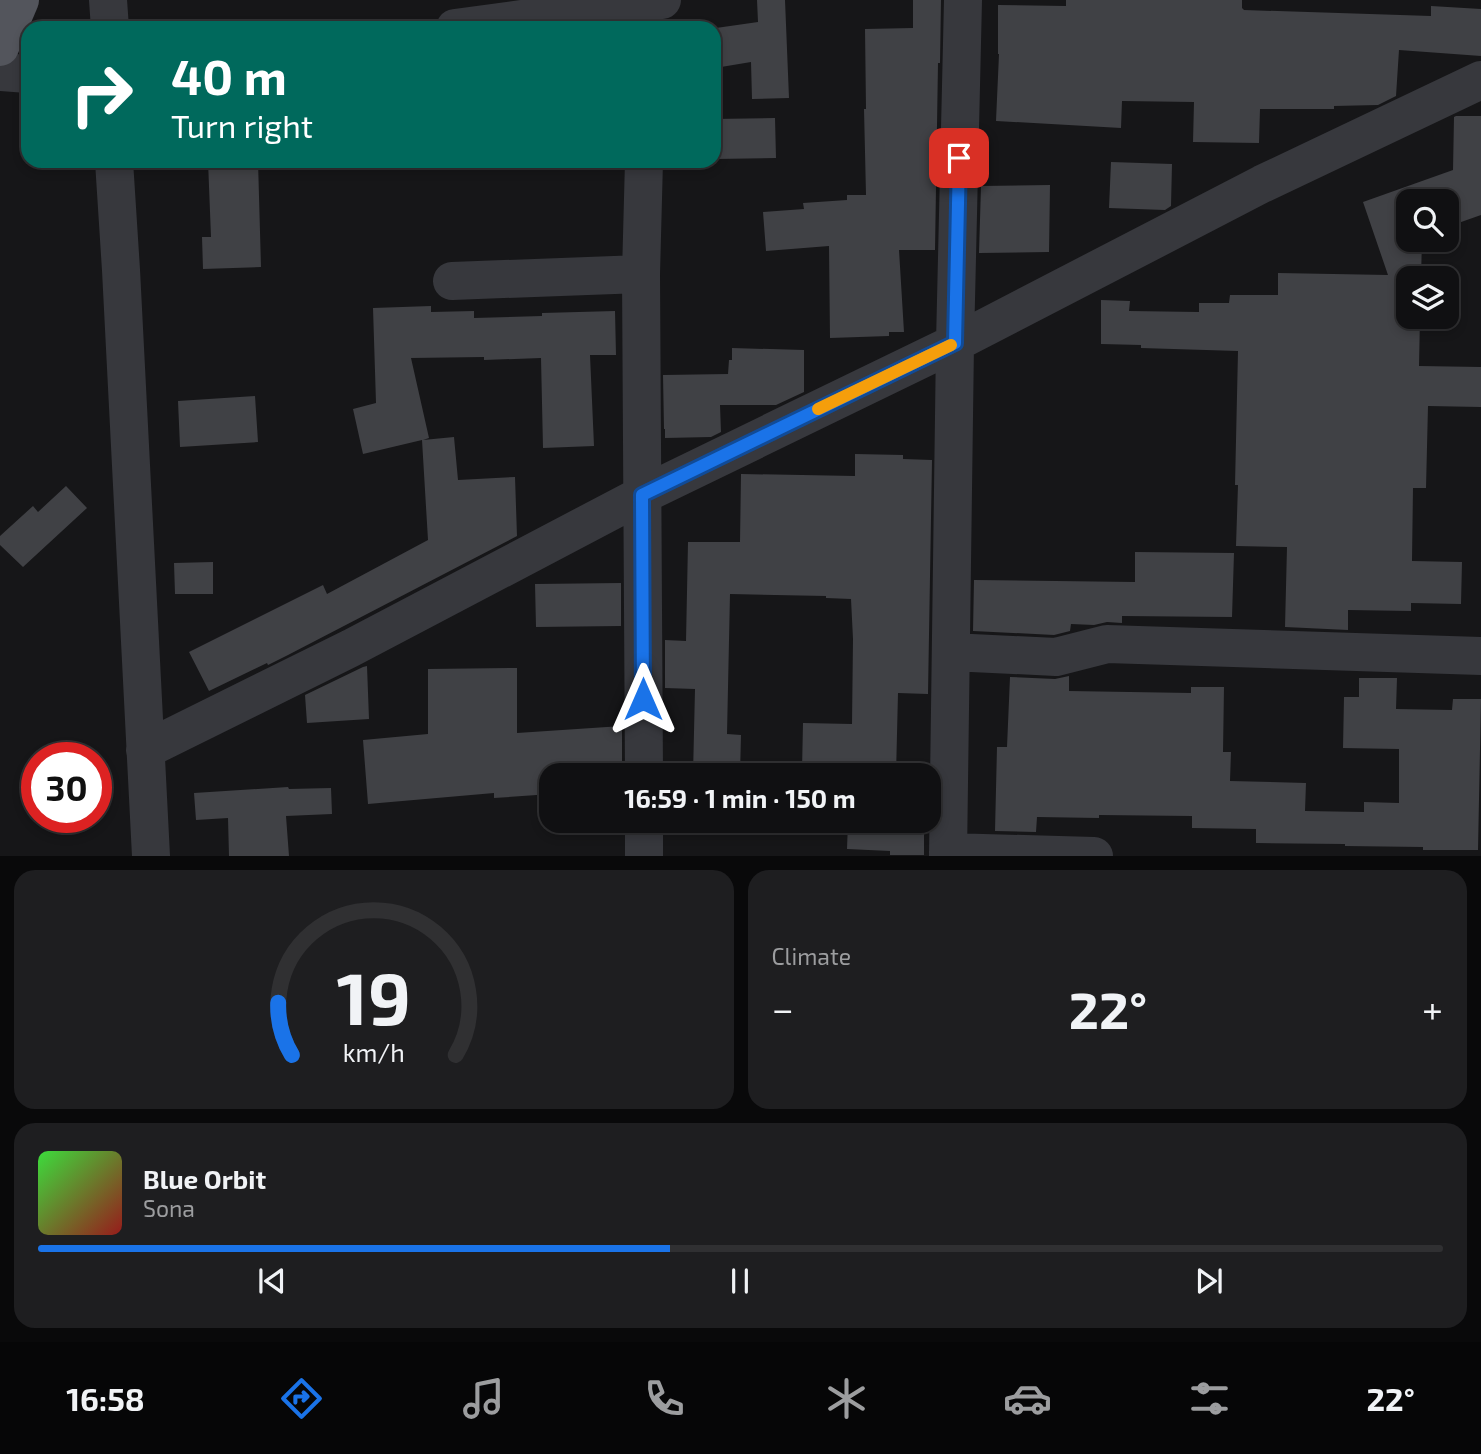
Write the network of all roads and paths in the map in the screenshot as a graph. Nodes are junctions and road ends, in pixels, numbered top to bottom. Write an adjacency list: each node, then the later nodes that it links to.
1 (20, 0): 9 (main road)
2 (108, 0): 6 (street)
3 (460, 0): 7 (street)
4 (963, 0): 17 (street)
5 (652, 10): 8 (street)
6 (110, 21)
7 (461, 21)
8 (528, 21)
9 (0, 47)
10 (0, 72): 11 (street)
11 (21, 74)
12 (1481, 80): 17 (street)
13 (114, 168): 21 (street)
14 (644, 168): 15 (street)
15 (641, 274): 16 (street); 18 (street)
16 (452, 281)
17 (955, 343): 18 (street); 19 (street)
18 (642, 495): 21 (street); 22 (street)
19 (951, 653): 20 (street); 24 (street)
20 (1481, 656)
21 (145, 750): 25 (street)
22 (644, 763)
23 (644, 833): 26 (street)
24 (948, 854): 27 (street)
25 (151, 856)
26 (644, 856)
27 (1094, 856)

